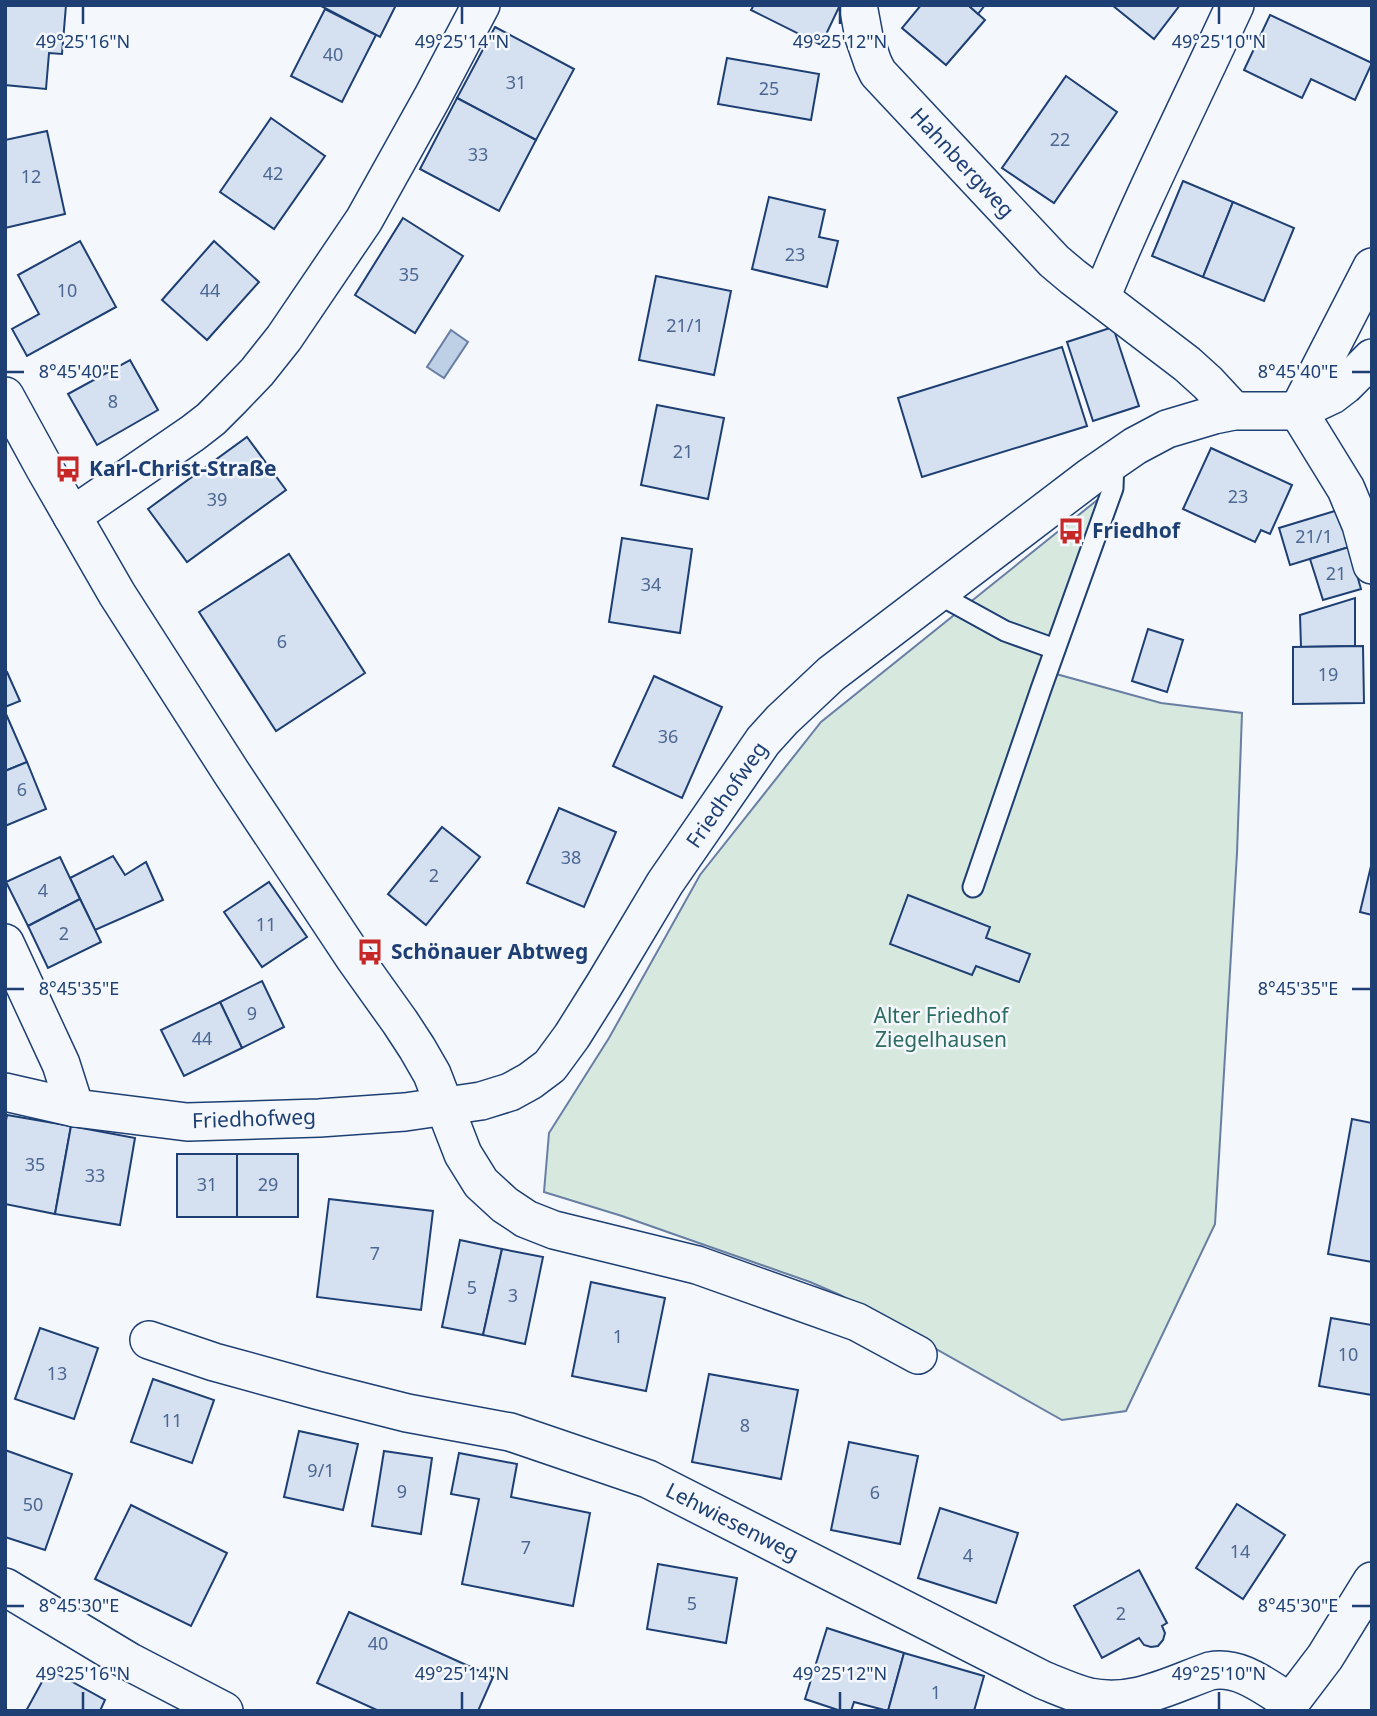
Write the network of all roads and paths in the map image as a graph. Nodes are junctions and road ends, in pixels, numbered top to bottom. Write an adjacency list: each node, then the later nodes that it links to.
1 (481, 5): 11 (street)
2 (858, 5): 5 (street, Hahnbergweg)
3 (1235, 5): 5 (street)
4 (1372, 267): 9 (street)
5 (1101, 298): 8 (street, Hahnbergweg)
6 (1372, 358): 9 (street)
7 (5, 396): 11 (street)
8 (1234, 411): 9 (street, Friedhofweg); 10 (street, Friedhofweg)
9 (1298, 411): 12 (street)
10 (1114, 460): 13 (street, Friedhofweg); 14 (lane)
11 (72, 516): 18 (street)
12 (1372, 565)
13 (936, 593): 14 (lane); 18 (street, Friedhofweg)
14 (1055, 649): 15 (lane)
15 (972, 887)
16 (5, 943): 19 (street)
17 (5, 1092): 19 (street, Friedhofweg)
18 (444, 1106): 19 (street, Friedhofweg); 21 (street)
19 (75, 1108)
20 (149, 1340): 24 (street, Lehwiesenweg)
21 (918, 1355)
22 (1372, 1581): 24 (street)
23 (5, 1587): 25 (street)
24 (1287, 1707)
25 (224, 1711)

